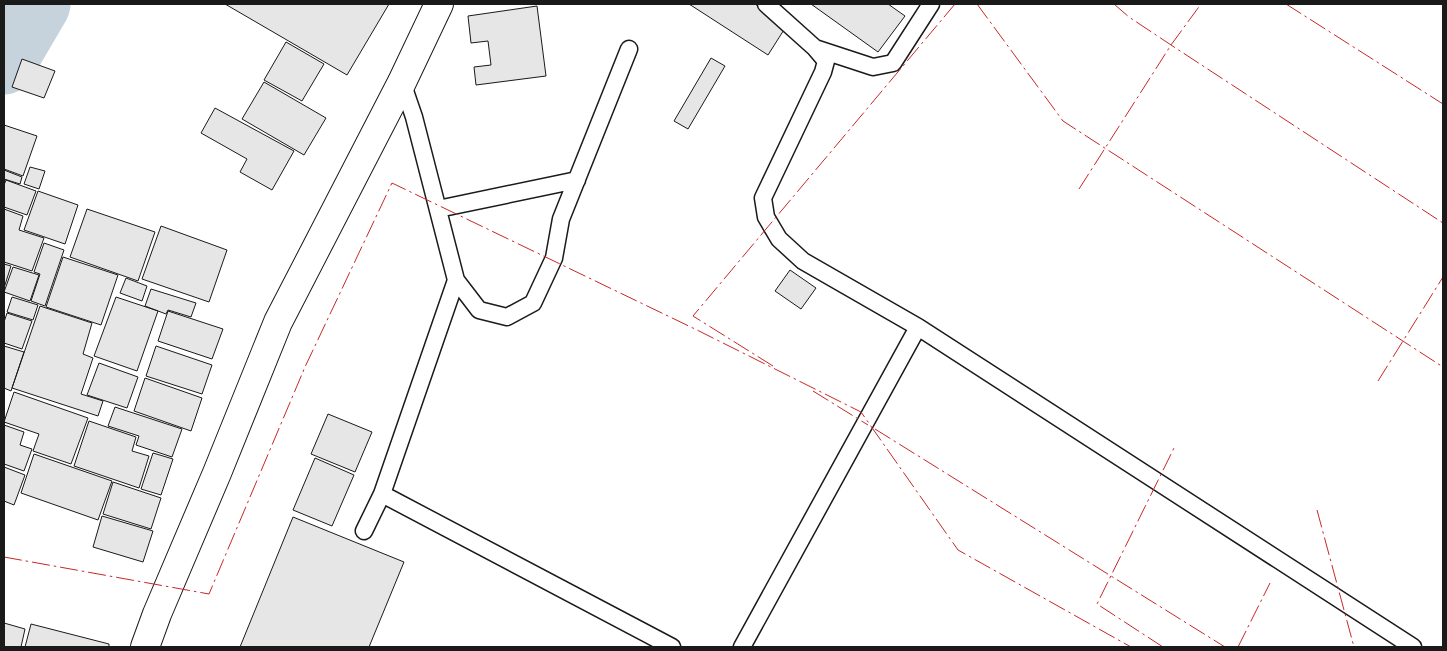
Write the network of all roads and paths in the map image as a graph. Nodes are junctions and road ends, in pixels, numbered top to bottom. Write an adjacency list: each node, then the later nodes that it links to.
1 (439, 4): 6 (street)
2 (766, 4): 4 (lane)
3 (931, 4): 4 (lane)
4 (816, 48): 10 (lane)
5 (629, 49): 7 (lane)
6 (402, 82): 8 (lane); 13 (street)
7 (577, 180): 8 (lane); 9 (lane)
8 (438, 209): 9 (lane)
9 (456, 280): 11 (lane)
10 (918, 327): 15 (lane); 16 (lane)
11 (382, 494): 12 (lane); 14 (lane)
12 (364, 531)
13 (145, 647)
14 (672, 647)
15 (742, 647)
16 (1413, 647)

